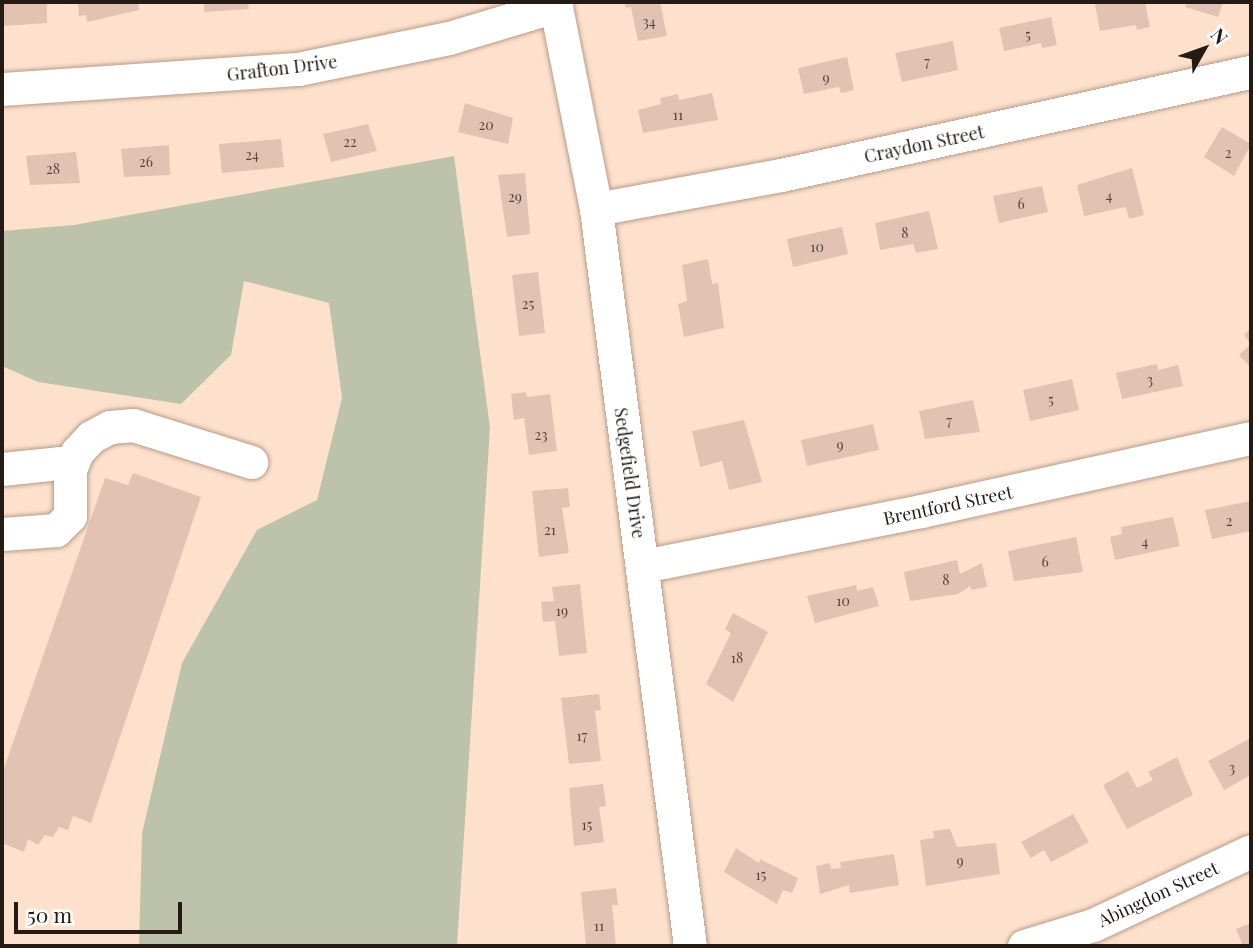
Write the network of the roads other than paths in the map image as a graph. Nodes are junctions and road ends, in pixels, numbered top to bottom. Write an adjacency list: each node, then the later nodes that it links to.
1 (556, 4): 3 (street, Grafton Drive); 4 (street, Sedgefield Drive)
2 (1251, 72): 4 (street, Craydon Street)
3 (2, 89)
4 (596, 209): 10 (street, Sedgefield Drive)
5 (1251, 438): 10 (street, Brentford Street)
6 (251, 462): 8 (street)
7 (2, 469): 8 (street)
8 (70, 470): 9 (street)
9 (2, 534)
10 (643, 566): 12 (street, Sedgefield Drive)
11 (1251, 851): 13 (street, Abingdon Street)
12 (691, 946)
13 (1024, 946)

